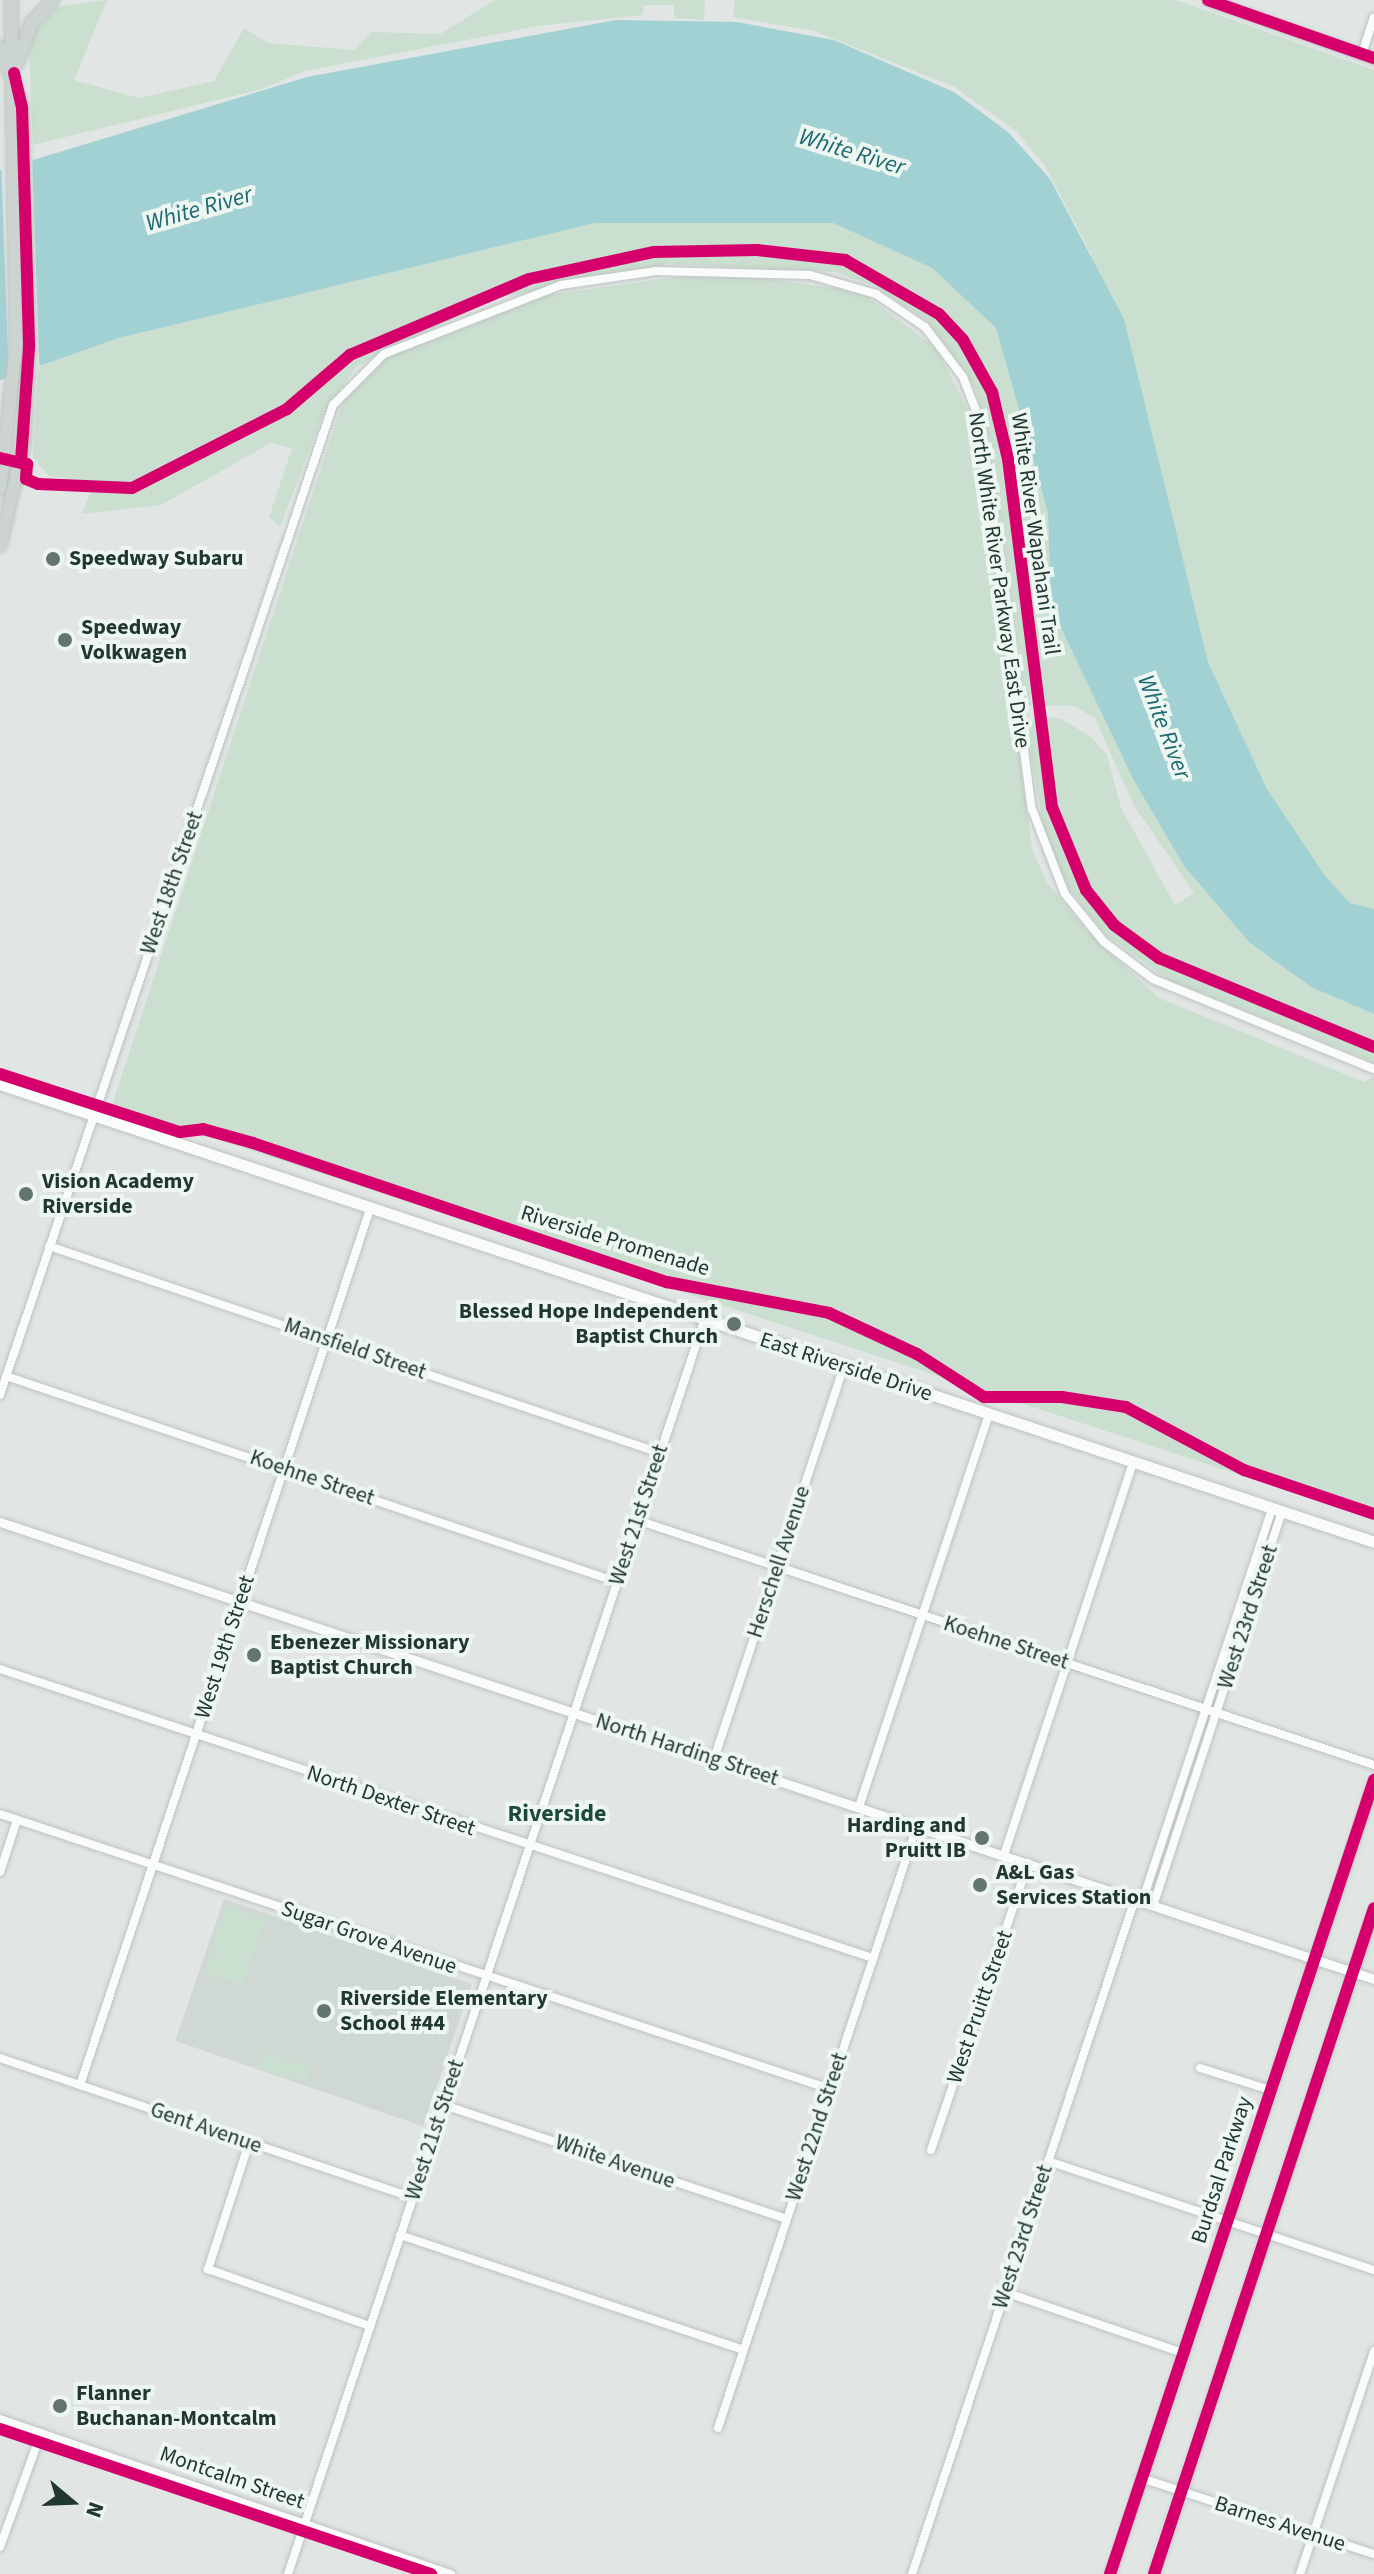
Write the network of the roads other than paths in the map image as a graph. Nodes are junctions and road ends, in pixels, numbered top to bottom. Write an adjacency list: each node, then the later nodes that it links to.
1 (11, 0): 8 (main road)
2 (53, 0): 8 (main road)
3 (1215, 1): 6 (street)
4 (1374, 18): 6 (street)
5 (0, 47): 8 (main road)
6 (1362, 54): 7 (street)
7 (1374, 58)
8 (14, 73): 9 (main road)
9 (16, 108): 11 (main road); 12 (main road)
10 (353, 378): 13 (street, North White River Parkway East Drive); 15 (street, West 18th Street)
11 (1, 483)
12 (0, 545)
13 (1374, 1069)
14 (0, 1084): 15 (main road, East Riverside Drive)
15 (92, 1116): 16 (main road, East Riverside Drive); 17 (street, West 18th Street)
16 (370, 1209): 18 (main road, East Riverside Drive); 19 (street, West 19th Street)
17 (49, 1246): 19 (street, Mansfield Street); 21 (street, West 18th Street)
18 (704, 1321): 20 (main road, East Riverside Drive); 24 (street, West 21st Street)
19 (327, 1340): 24 (street, Mansfield Street); 26 (street, West 19th Street)
20 (844, 1366): 23 (main road, East Riverside Drive); 31 (street, Herschell Avenue)
21 (6, 1376): 22 (street, West 18th Street); 26 (street, Koehne Street)
22 (0, 1395)
23 (989, 1414): 25 (main road, East Riverside Drive); 34 (street)
24 (660, 1453): 28 (street, West 21st Street)
25 (1133, 1462): 27 (main road, East Riverside Drive); 35 (street)
26 (284, 1469): 32 (street, Koehne Street); 33 (street, West 19th Street)
27 (1277, 1510): 30 (main road, East Riverside Drive); 37 (street, West 23rd Street); 38 (street, West 23rd Street)
28 (637, 1520): 31 (street, Koehne Street); 32 (street, West 21st Street)
29 (0, 1522): 33 (street, North Harding Street)
30 (1374, 1542)
31 (778, 1568): 34 (street, Koehne Street); 41 (street, Herschell Avenue)
32 (617, 1582): 39 (street, West 21st Street)
33 (240, 1603): 39 (street, North Harding Street); 40 (street, West 19th Street)
34 (923, 1616): 35 (street, Koehne Street); 44 (street)
35 (1066, 1663): 37 (street, Koehne Street); 49 (street)
36 (0, 1669): 40 (street, North Dexter Street)
37 (1205, 1710): 38 (street, Koehne Street); 53 (street, West 23rd Street)
38 (1216, 1713): 42 (street, Koehne Street); 54 (street, West 23rd Street)
39 (574, 1714): 41 (street, North Harding Street); 48 (street, West 21st Street)
40 (196, 1735): 48 (street, North Dexter Street); 51 (street, West 19th Street)
41 (714, 1759): 44 (street, North Harding Street)
42 (1374, 1765)
43 (1374, 1780): 57 (street, Burdsal Parkway)
44 (859, 1807): 47 (street, North Harding Street)
45 (0, 1814): 46 (street, Sugar Grove Avenue)
46 (17, 1820): 51 (street, Sugar Grove Avenue); 52 (street)
47 (917, 1826): 49 (street, North Harding Street); 56 (street, West 22nd Street)
48 (529, 1847): 56 (street, North Dexter Street); 59 (street, West 21st Street)
49 (1004, 1855): 50 (street, North Harding Street)
50 (1028, 1863): 53 (street, North Harding Street); 68 (street, West Pruitt Street)
51 (153, 1865): 59 (street, Sugar Grove Avenue); 63 (street, West 19th Street)
52 (0, 1872)
53 (1138, 1900): 54 (street, North Harding Street); 69 (street, West 23rd Street)
54 (1153, 1906): 57 (street, North Harding Street)
55 (1374, 1908): 58 (street)
56 (873, 1958): 64 (street, West 22nd Street)
57 (1314, 1959): 58 (street, North Harding Street); 65 (street, Burdsal Parkway)
58 (1353, 1971): 60 (street, North Harding Street); 73 (street)
59 (486, 1976): 64 (street, Sugar Grove Avenue); 66 (street, West 21st Street)
60 (1374, 1979)
61 (0, 2058): 63 (street, Gent Avenue)
62 (1200, 2068): 65 (street)
63 (80, 2085): 67 (street, Gent Avenue)
64 (830, 2089): 71 (street, West 22nd Street)
65 (1270, 2090): 72 (street, Burdsal Parkway)
66 (444, 2105): 70 (street, West 21st Street); 71 (street, White Avenue)
67 (249, 2143): 70 (street, Gent Avenue); 77 (street)
68 (931, 2150)
69 (1048, 2161): 72 (street); 76 (street, West 23rd Street)
70 (413, 2198): 74 (street, West 21st Street)
71 (786, 2219): 78 (street, West 22nd Street)
72 (1227, 2221): 73 (street); 80 (street, Burdsal Parkway)
73 (1266, 2234): 75 (street); 85 (street)
74 (400, 2235): 77 (street, West 21st Street); 78 (street)
75 (1374, 2270)
76 (1005, 2292): 80 (street); 92 (street, West 23rd Street)
77 (370, 2326): 86 (street, West 21st Street)
78 (743, 2350): 82 (street, West 22nd Street)
79 (1374, 2351): 87 (street)
80 (1183, 2353): 84 (street, Burdsal Parkway)
81 (0, 2419): 83 (street, Montcalm Street)
82 (718, 2428)
83 (41, 2433): 86 (street, Montcalm Street); 88 (street)
84 (1141, 2478): 85 (street, Barnes Avenue); 93 (street, Burdsal Parkway)
85 (1181, 2492): 87 (street, Barnes Avenue); 94 (street)
86 (304, 2524): 90 (street, West 21st Street); 91 (street, Montcalm Street)
87 (1314, 2535): 89 (street, Barnes Avenue); 95 (street)
88 (0, 2547)
89 (1374, 2554)
90 (288, 2574)
91 (451, 2574)
92 (912, 2574)
93 (1110, 2574)
94 (1154, 2574)
95 (1300, 2574)

